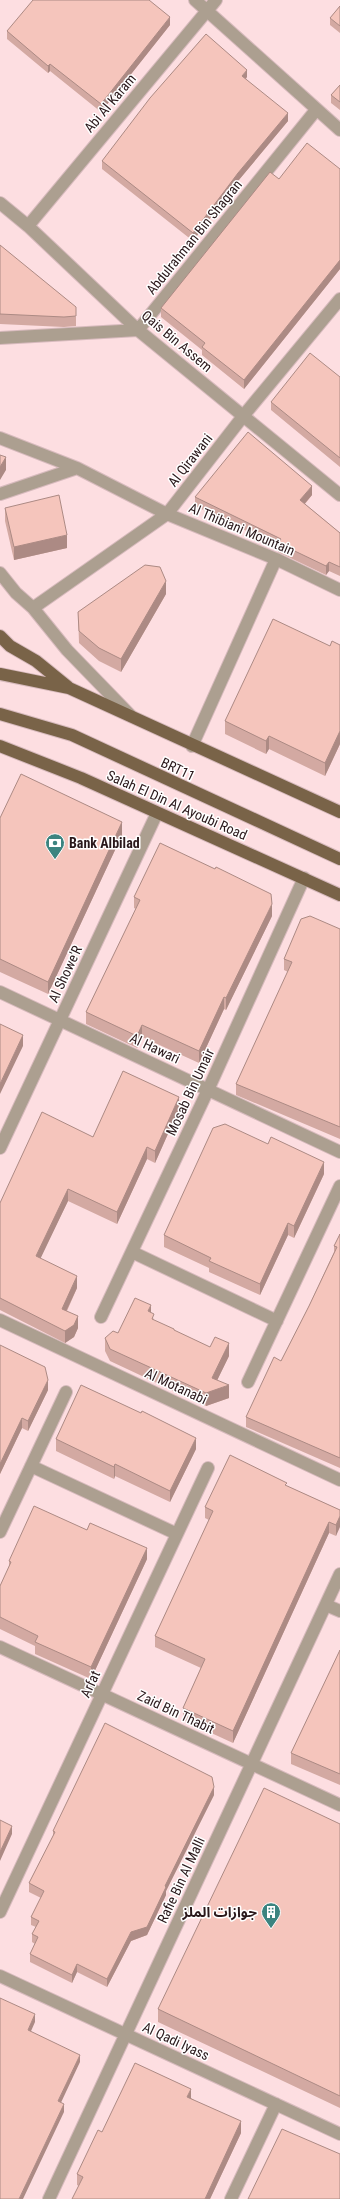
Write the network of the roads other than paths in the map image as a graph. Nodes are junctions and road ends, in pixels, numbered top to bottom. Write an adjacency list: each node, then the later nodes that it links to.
1 (195, 0): 3 (street)
2 (216, 0): 3 (street, Abi Al Karam)
3 (207, 10): 4 (street); 7 (street, Abi Al Karam)
4 (316, 110): 5 (street); 9 (street, Abdulrahman Bin Shagran)
5 (340, 130)
6 (0, 203): 7 (street, Qais Bin Assem)
7 (28, 226): 9 (street, Qais Bin Assem)
8 (340, 299): 11 (street, Al Qirawani)
9 (138, 330): 10 (street); 11 (street, Qais Bin Assem)
10 (0, 338)
11 (244, 415): 15 (street, Qais Bin Assem); 16 (street, Al Qirawani)
12 (0, 438): 13 (street, Al Thibiani Mountain)
13 (77, 468): 14 (street); 16 (street, Al Thibiani Mountain)
14 (0, 494)
15 (340, 495)
16 (167, 514): 17 (street, Al Thibiani Mountain); 20 (street, Al Qirawani)
17 (276, 559): 19 (street, Al Thibiani Mountain); 27 (street)
18 (0, 573): 20 (street)
19 (340, 590)
20 (33, 608): 25 (street)
21 (0, 636): 23 (main road)
22 (0, 674): 23 (main road)
23 (69, 688): 25 (main road)
24 (0, 714): 30 (main road, BRT11)
25 (132, 717): 27 (main road)
26 (0, 746): 29 (main road, Salah El Din Al Ayoubi Road)
27 (192, 746): 28 (main road)
28 (339, 809)
29 (157, 813): 31 (main road, Salah El Din Al Ayoubi Road); 34 (street, Al Showe'R)
30 (340, 859)
31 (304, 878): 32 (main road, Salah El Din Al Ayoubi Road); 35 (street, Mosab Bin Umair)
32 (340, 895)
33 (0, 992): 34 (street, Al Hawari)
34 (60, 1020): 35 (street, Al Hawari); 36 (street, Al Showe'R)
35 (208, 1090): 37 (street, Al Hawari); 39 (street, Mosab Bin Umair)
36 (0, 1148)
37 (340, 1152)
38 (340, 1186): 42 (street)
39 (132, 1252): 40 (street, Mosab Bin Umair); 42 (street)
40 (101, 1317)
41 (0, 1320): 47 (street, Al Motanabi)
42 (277, 1321): 43 (street)
43 (248, 1382)
44 (66, 1392): 45 (street)
45 (31, 1466): 48 (street); 49 (street)
46 (208, 1468): 49 (street, Arfat)
47 (340, 1480)
48 (0, 1532)
49 (177, 1534): 54 (street, Arfat)
50 (340, 1574): 51 (street, Rafie Bin Al Malli)
51 (326, 1605): 52 (street); 55 (street, Rafie Bin Al Malli)
52 (340, 1611)
53 (0, 1646): 54 (street, Zaid Bin Thabit)
54 (102, 1694): 55 (street, Zaid Bin Thabit); 57 (street, Arfat)
55 (252, 1764): 56 (street, Zaid Bin Thabit); 59 (street, Rafie Bin Al Malli)
56 (340, 1805)
57 (0, 1912)
58 (0, 1976): 59 (street, Al Qadi Iyass)
59 (126, 2034): 60 (street, Al Qadi Iyass); 62 (street, Rafie Bin Al Malli)
60 (276, 2104): 61 (street, Al Qadi Iyass); 63 (street)
61 (340, 2134)
62 (49, 2199)
63 (231, 2199)

